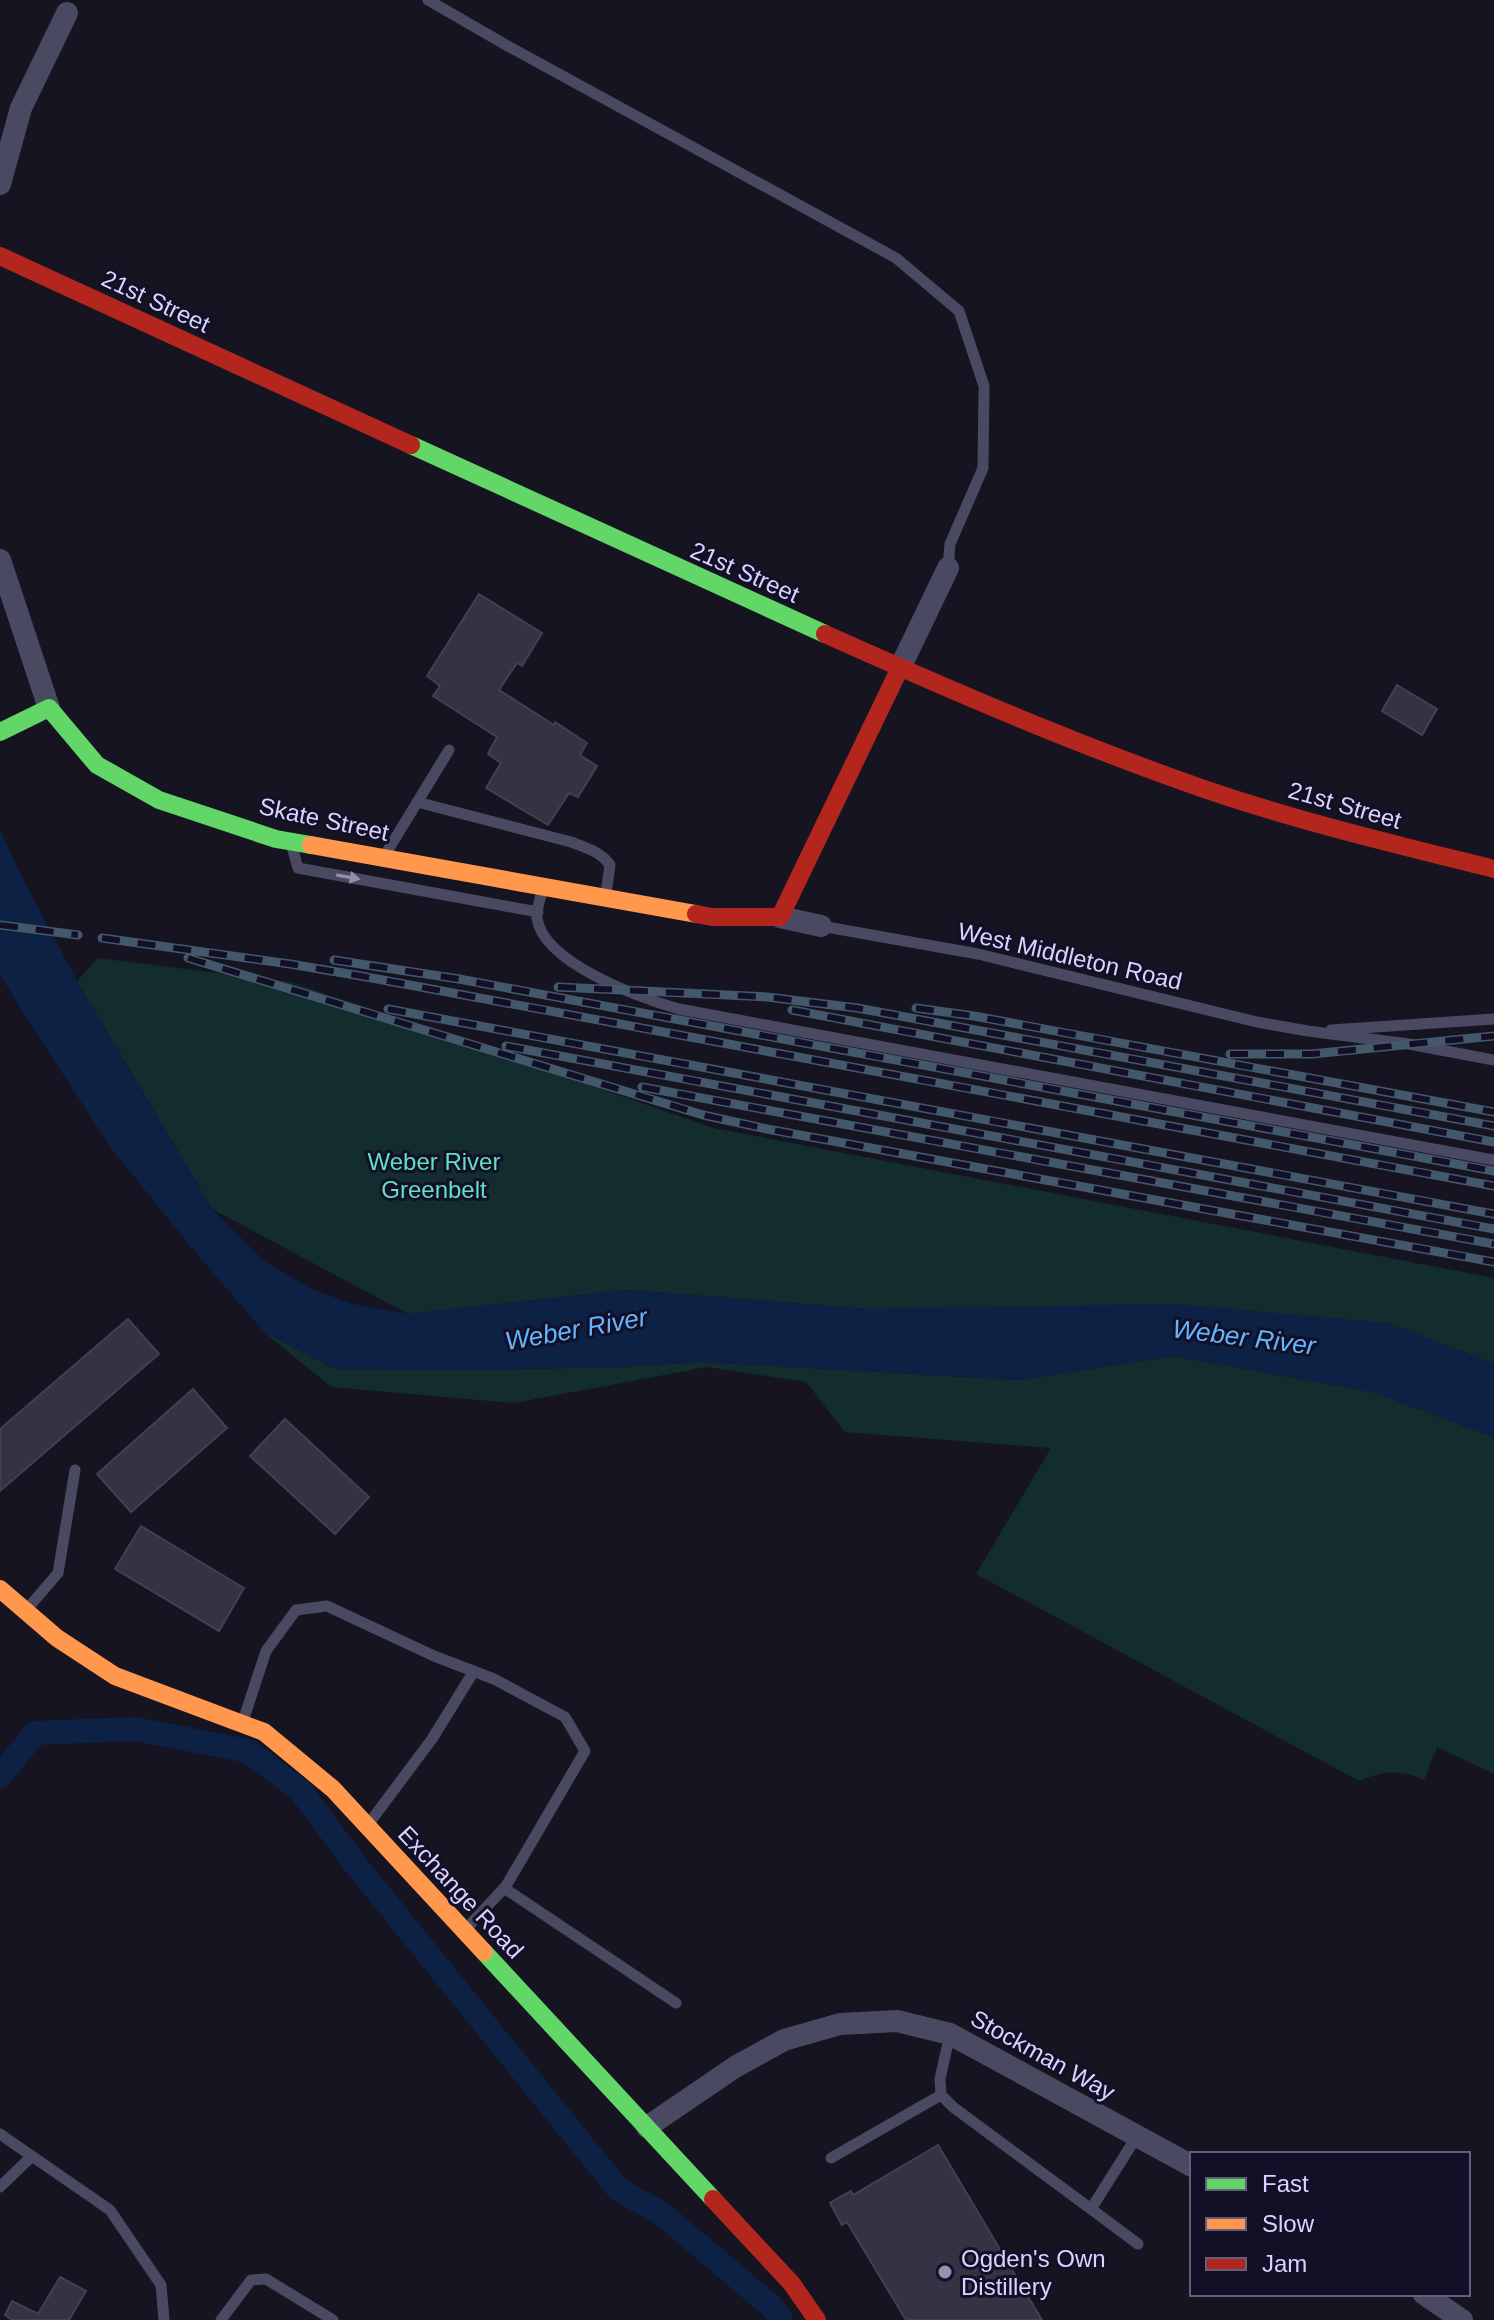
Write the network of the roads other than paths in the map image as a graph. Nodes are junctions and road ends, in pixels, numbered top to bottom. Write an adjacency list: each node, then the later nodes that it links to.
1 (428, 0): 6 (lane)
2 (72, 6): 3 (street)
3 (0, 184)
4 (0, 256): 7 (street, 21st Street)
5 (0, 560): 8 (street, Skate Street)
6 (948, 568): 7 (street)
7 (900, 668): 14 (street, 21st Street); 18 (street)
8 (49, 708): 9 (street); 12 (street, Skate Street)
9 (4, 730)
10 (449, 750): 11 (lane)
11 (417, 802): 13 (lane); 16 (lane)
12 (291, 842): 13 (street, Skate Street); 17 (lane, one-way to 17)
13 (383, 859): 15 (street, Skate Street)
14 (1494, 869)
15 (543, 887): 16 (street, Skate Street); 17 (lane)
16 (606, 898): 18 (street, Skate Street)
17 (538, 912): 23 (lane)
18 (780, 917): 19 (street, Skate Street)
19 (821, 926): 21 (lane, West Middleton Road)
20 (1494, 1019): 21 (lane, West Middleton Road)
21 (1308, 1031): 22 (lane, West Middleton Road)
22 (1494, 1060)
23 (1494, 1160)
24 (75, 1470): 26 (lane)
25 (0, 1589): 26 (street, Exchange Road)
26 (25, 1611): 28 (street, Exchange Road)
27 (474, 1671): 28 (lane); 29 (lane); 30 (lane)
28 (242, 1724): 29 (street, Exchange Road)
29 (367, 1826): 31 (street, Exchange Road)
30 (504, 1888): 31 (lane); 32 (lane)
31 (465, 1931): 35 (street, Exchange Road)
32 (676, 2003)
33 (950, 2034): 34 (lane); 35 (street, Stockman Way); 37 (street, Stockman Way)
34 (941, 2095): 39 (lane); 42 (lane)
35 (647, 2127): 48 (street, Exchange Road)
36 (0, 2134): 38 (lane)
37 (1137, 2136): 40 (street, Stockman Way); 42 (lane)
38 (32, 2156): 41 (lane); 45 (lane)
39 (831, 2158)
40 (1190, 2165)
41 (0, 2187)
42 (1091, 2209): 43 (lane)
43 (1138, 2244)
44 (1427, 2296): 49 (street)
45 (164, 2320)
46 (221, 2320): 47 (lane)
47 (333, 2320)
48 (817, 2320)
49 (1462, 2320)

